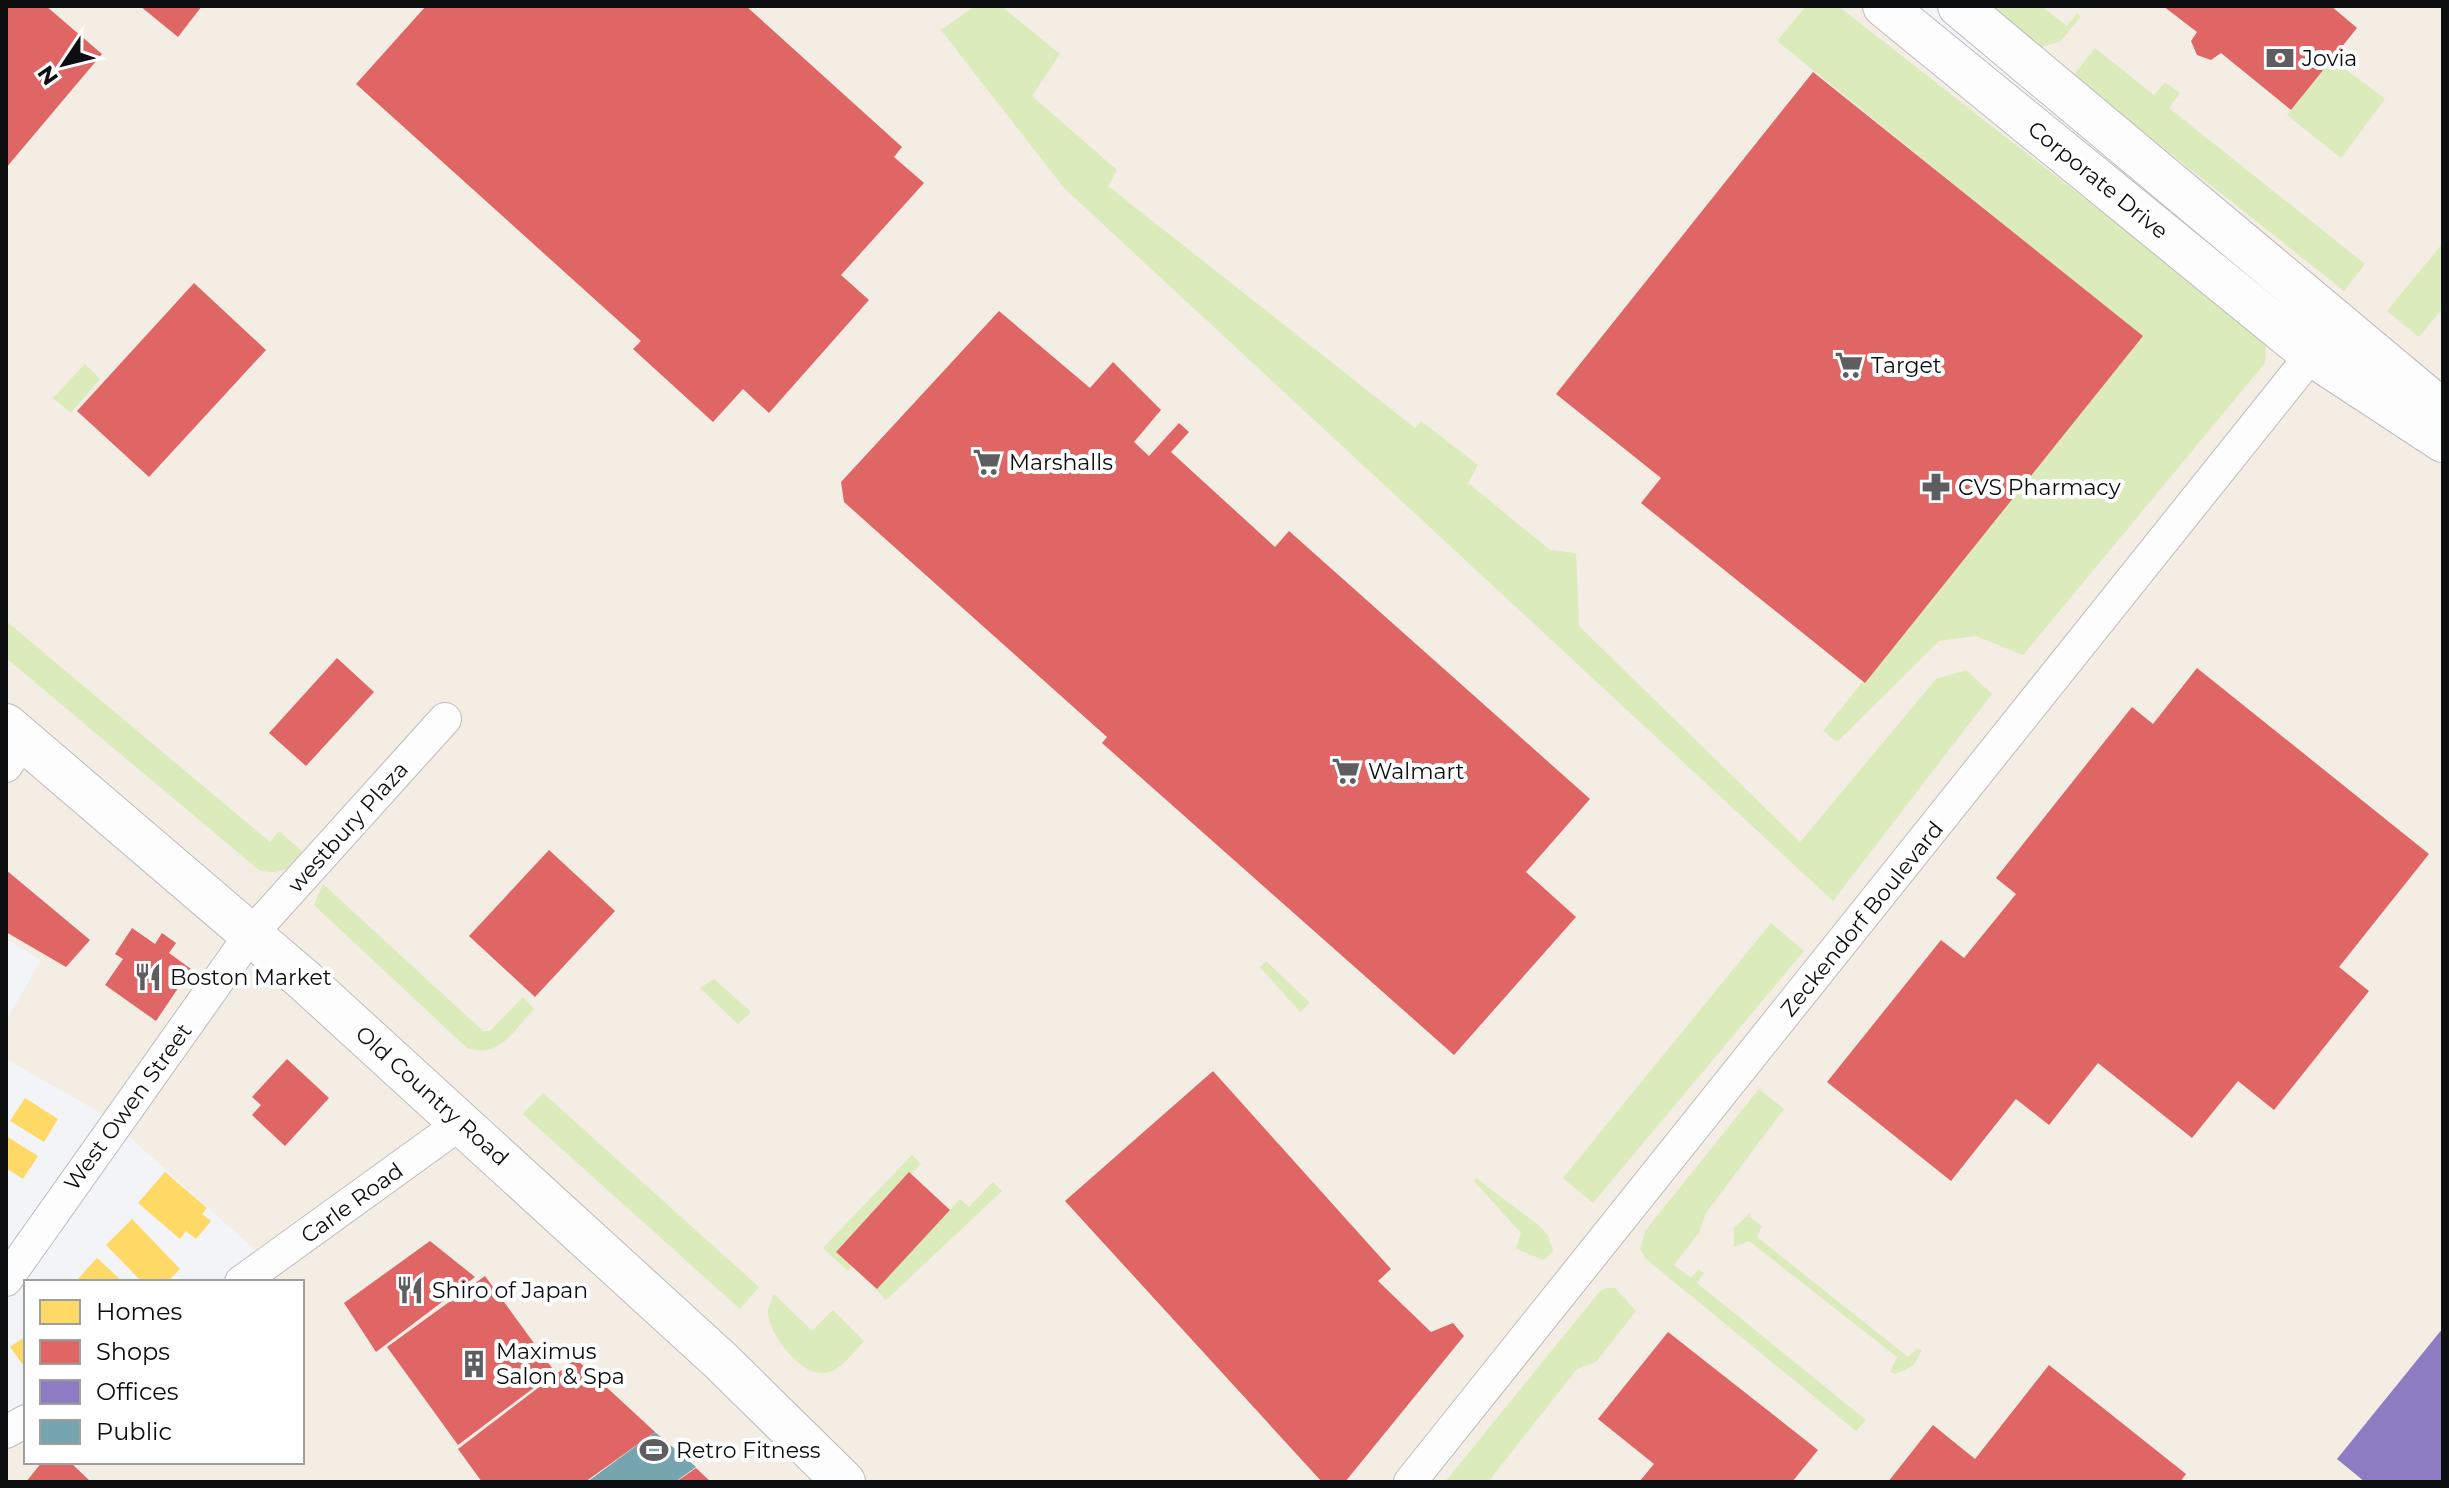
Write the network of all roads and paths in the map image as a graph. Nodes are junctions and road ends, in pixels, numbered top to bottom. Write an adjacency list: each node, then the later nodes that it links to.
1 (1884, 6): 4 (main road, Corporate Drive)
2 (1959, 6): 3 (main road, Corporate Drive)
3 (2339, 320): 4 (street, Zeckendorf Boulevard); 5 (main road)
4 (2312, 355): 6 (main road); 16 (street, Zeckendorf Boulevard)
5 (2443, 411)
6 (2443, 441)
7 (445, 719): 9 (street, westbury Plaza)
8 (12, 744): 9 (main road, Old Country Road)
9 (251, 934): 10 (main road, Old Country Road); 11 (street, West Owen Street)
10 (461, 1123): 12 (street, Carle Road); 15 (main road, Old Country Road)
11 (6, 1280)
12 (244, 1280)
13 (24, 1422): 14 (street)
14 (6, 1432)
15 (844, 1482)
16 (1410, 1482)

